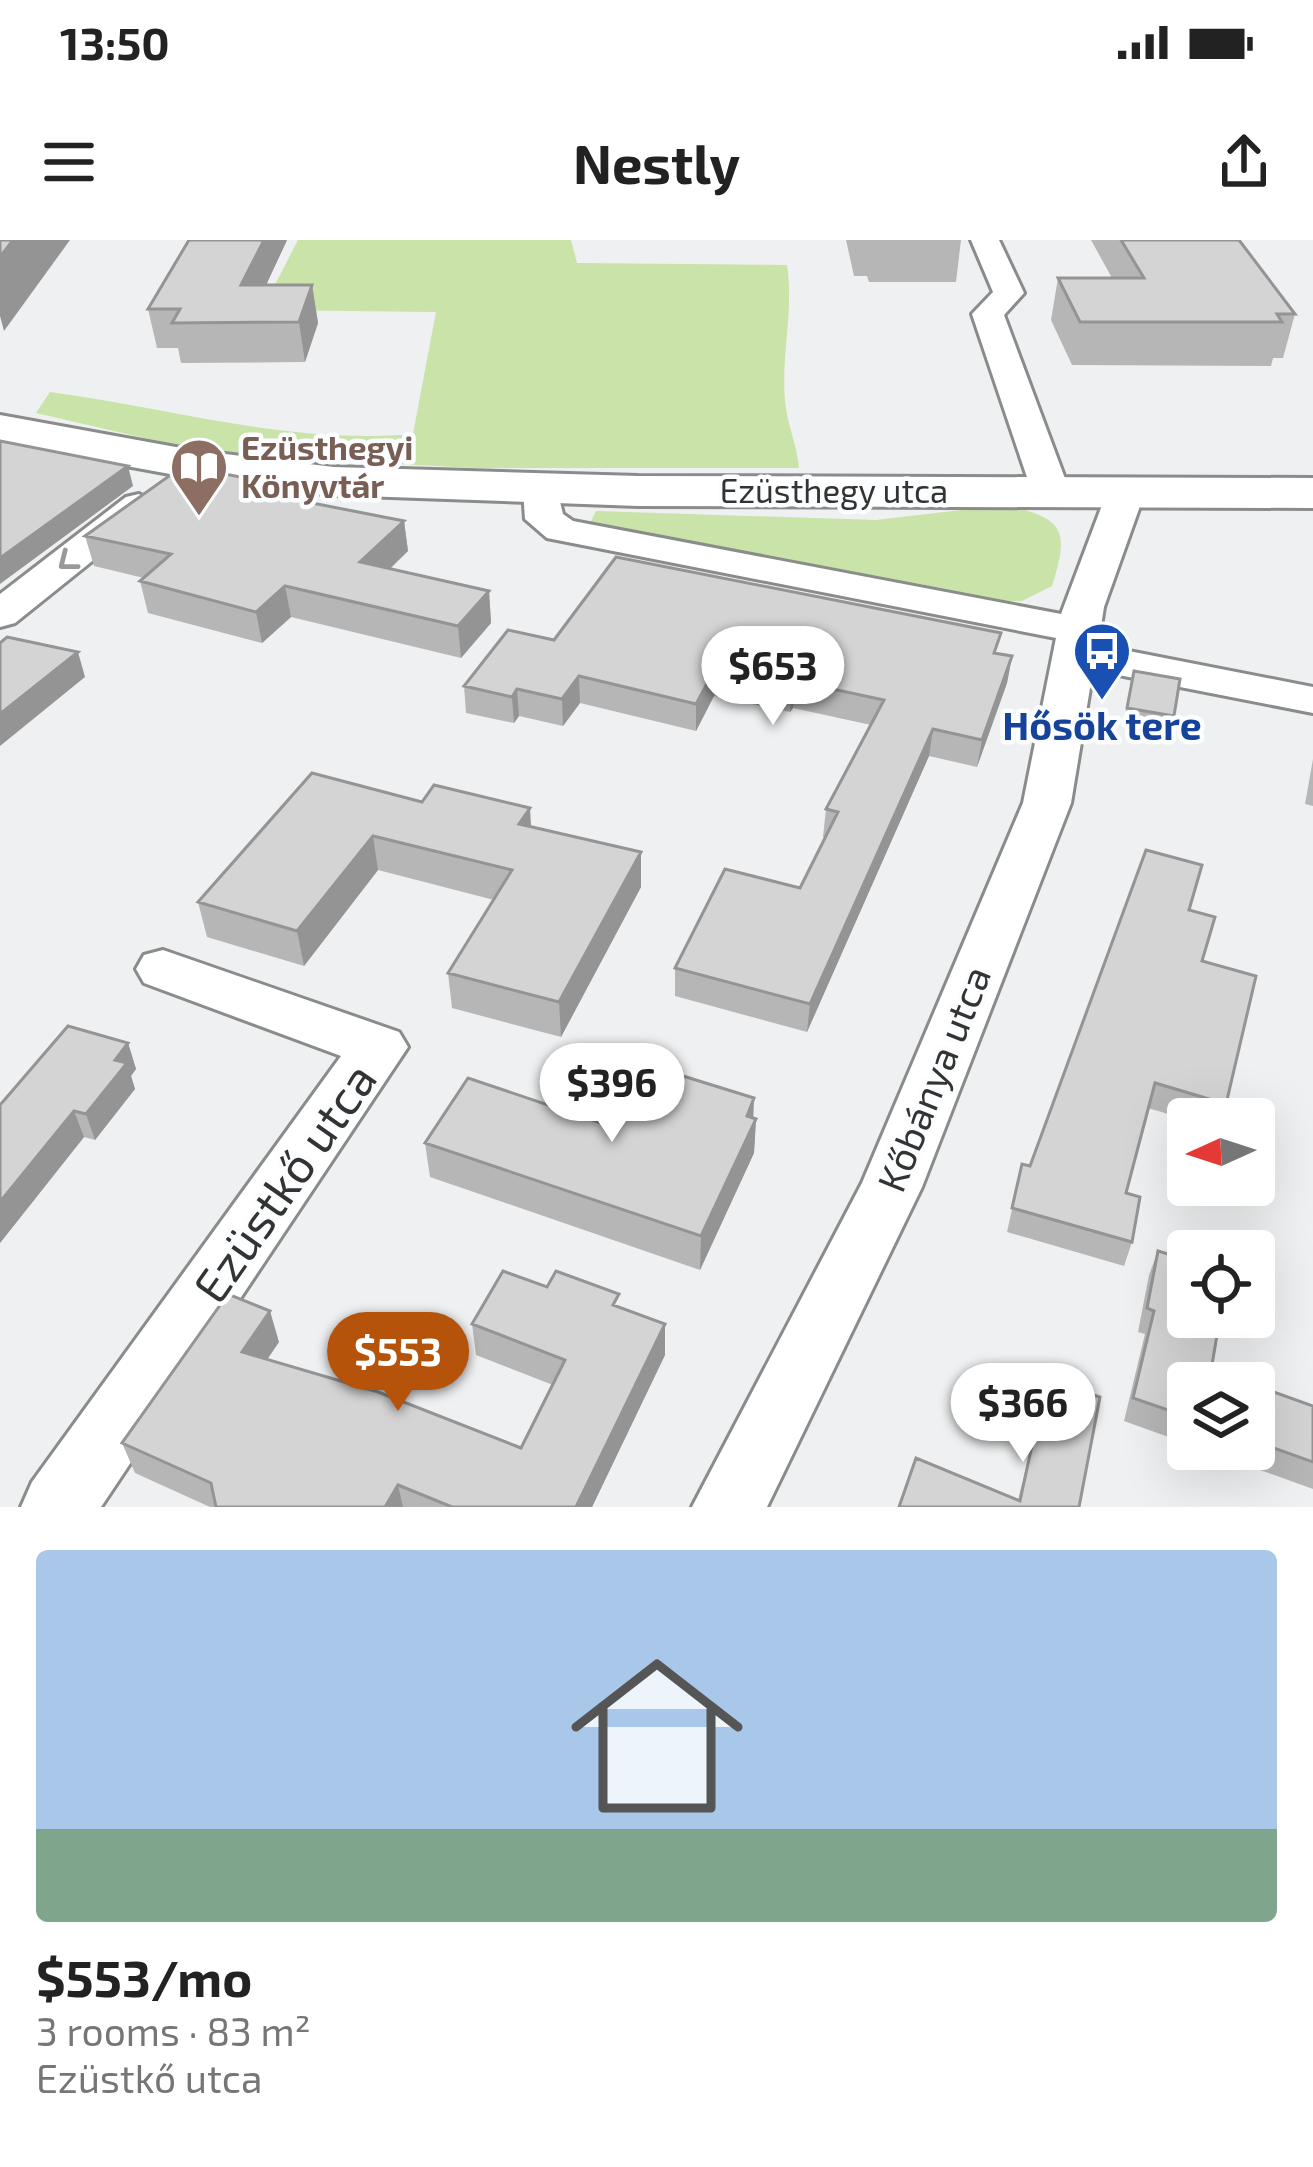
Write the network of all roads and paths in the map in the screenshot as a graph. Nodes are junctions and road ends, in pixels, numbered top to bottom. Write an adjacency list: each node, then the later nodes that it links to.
1 (985, 240): 5 (street)
2 (0, 429): 3 (street, Ezüsthegy utca)
3 (192, 464): 4 (street, Ezüsthegy utca); 8 (street, one-way to 8)
4 (542, 489): 5 (street, Ezüsthegy utca); 9 (street, Ezüsthegy utca)
5 (1051, 492): 6 (street, Ezüsthegy utca)
6 (1126, 492): 7 (street, Ezüsthegy utca); 9 (street)
7 (1313, 493)
8 (0, 614)
9 (1079, 642): 10 (street); 13 (street, Kőbánya utca)
10 (1313, 700)
11 (163, 969): 12 (street, Ezüstkő utca)
12 (58, 1507)
13 (729, 1507)

